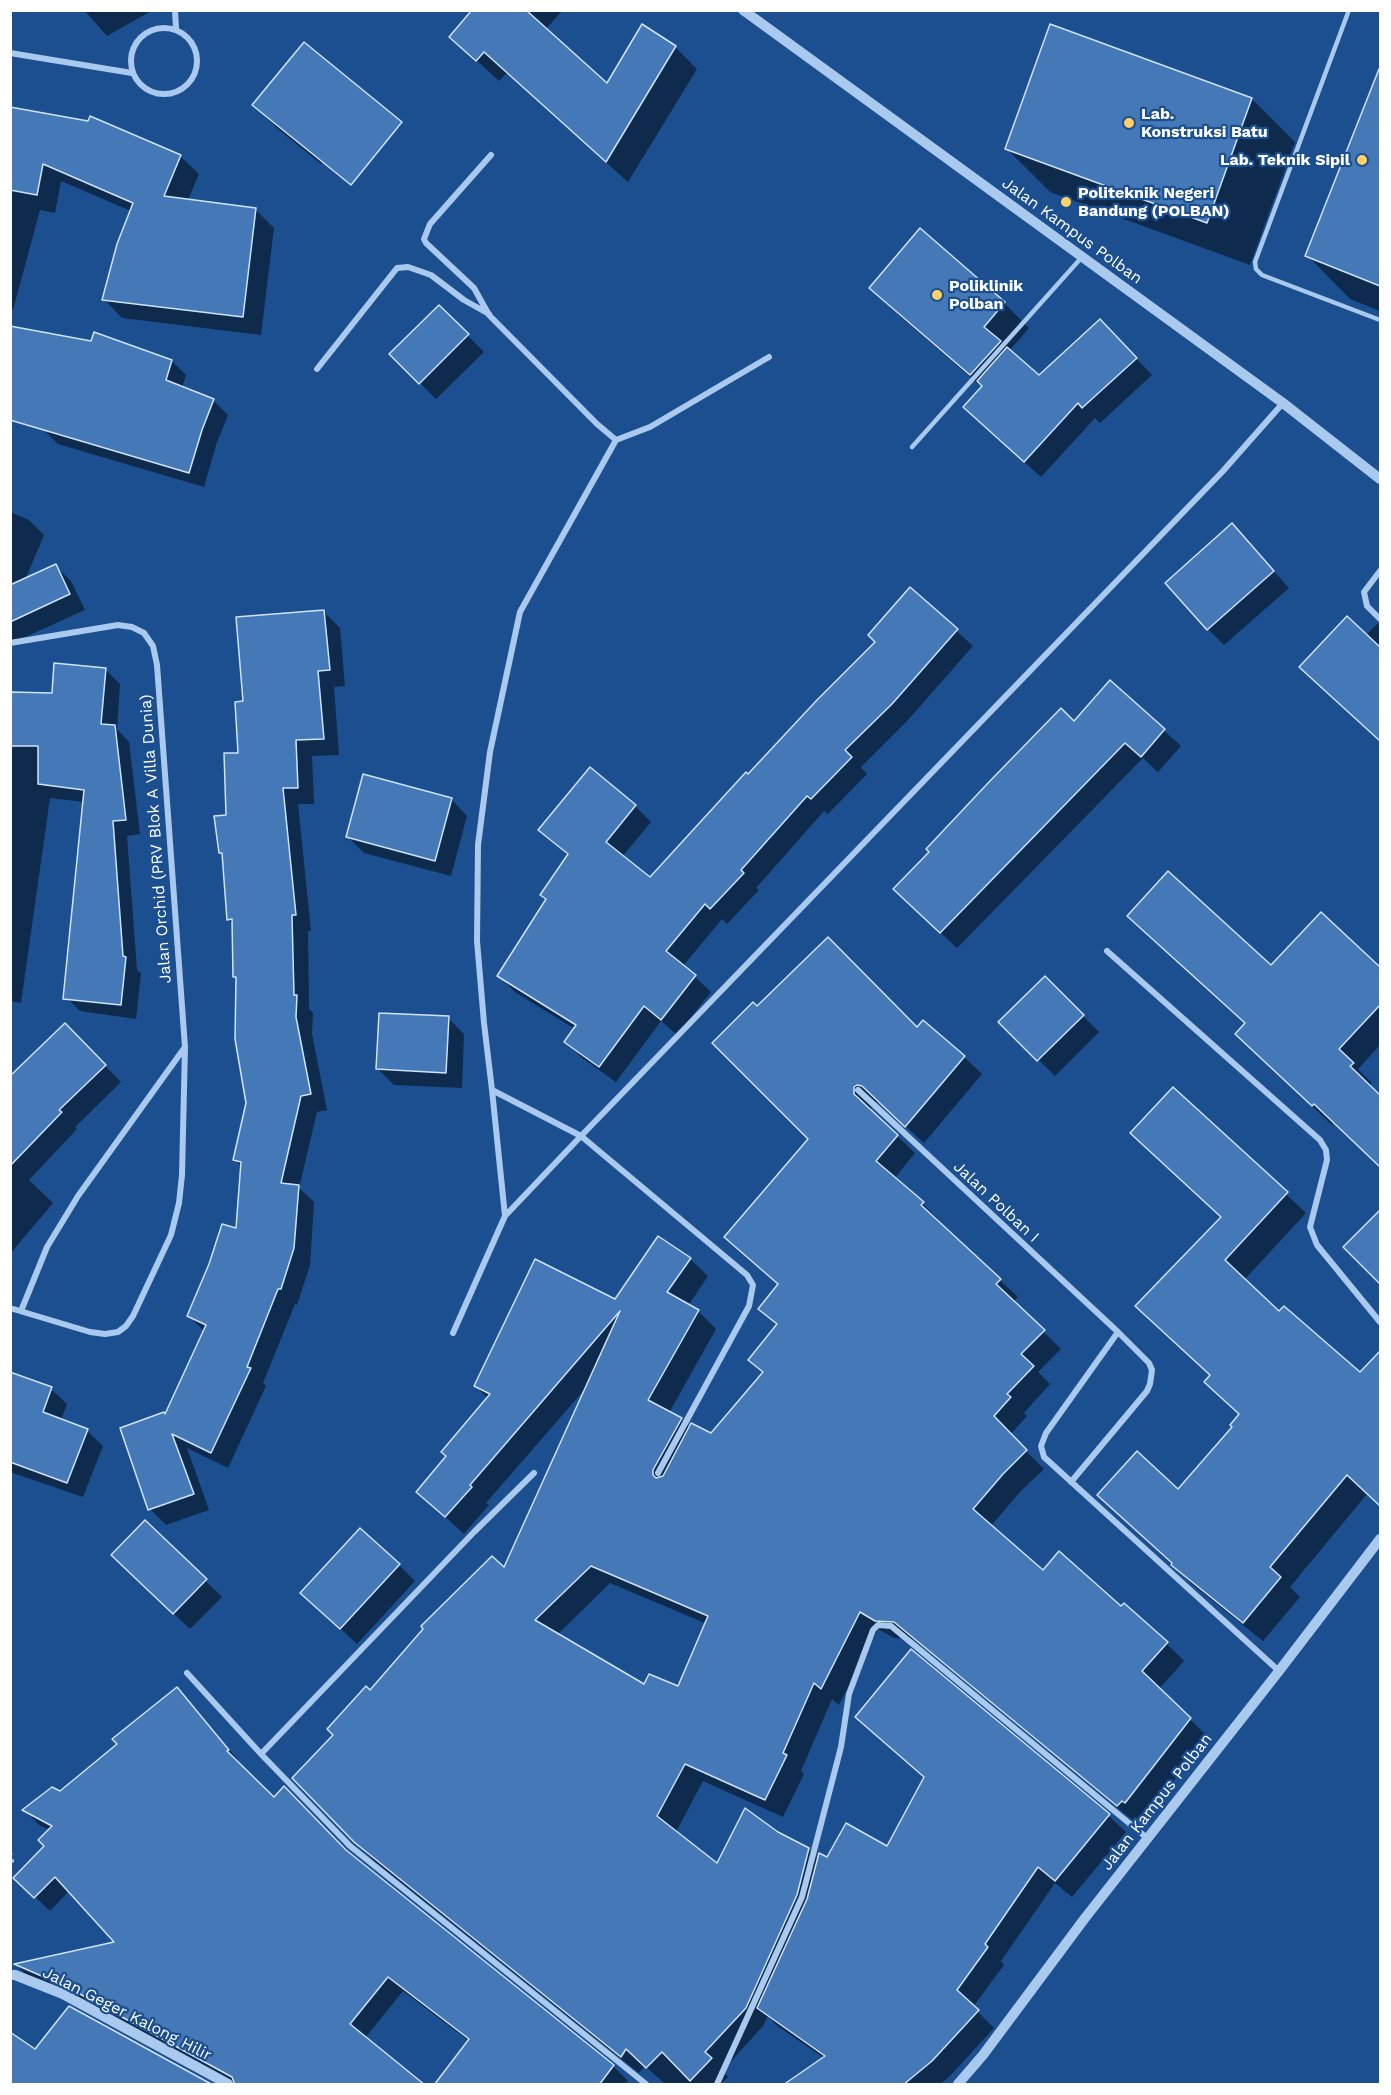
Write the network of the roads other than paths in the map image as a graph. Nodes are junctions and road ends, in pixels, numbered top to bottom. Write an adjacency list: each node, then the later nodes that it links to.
1 (175, 10): 4 (street)
2 (743, 10): 8 (street, Jalan Kampus Polban)
3 (1348, 10): 10 (lane)
4 (176, 29): 6 (street); 6 (street)
5 (10, 53): 6 (street)
6 (132, 73)
7 (491, 155): 9 (street)
8 (1082, 257): 13 (street, Jalan Kampus Polban); 15 (lane)
9 (489, 315): 12 (street); 14 (street)
10 (1380, 320)
11 (770, 357): 14 (street)
12 (317, 369)
13 (1283, 403): 16 (street, Jalan Kampus Polban); 24 (street)
14 (616, 440): 22 (street)
15 (912, 447)
16 (1380, 479)
17 (1380, 572): 18 (street)
18 (1380, 619)
19 (10, 643): 21 (street, Jalan Orchid (PRV Blok A Villa Dunia))
20 (1107, 951): 28 (street)
21 (185, 1047): 27 (street); 27 (street, Jalan Orchid (PRV Blok A Villa Dunia))
22 (492, 1090): 24 (street); 25 (street)
23 (858, 1090): 29 (street, Jalan Polban I)
24 (581, 1136): 25 (street); 32 (street)
25 (506, 1216): 30 (street)
26 (10, 1308): 27 (street, Jalan Orchid (PRV Blok A Villa Dunia))
27 (21, 1311)
28 (1380, 1322)
29 (1118, 1332): 33 (street); 33 (street, Jalan Polban I)
30 (453, 1333)
31 (534, 1473): 37 (street)
32 (658, 1473)
33 (1071, 1482): 35 (street)
34 (1380, 1539): 35 (street, Jalan Kampus Polban)
35 (1279, 1671): 38 (street, Jalan Kampus Polban)
36 (187, 1673): 37 (street)
37 (261, 1754): 41 (street)
38 (1147, 1838): 42 (street); 43 (street, Jalan Kampus Polban)
39 (10, 1975): 40 (street, Jalan Geger Kalong Hilir)
40 (228, 2085)
41 (646, 2085)
42 (717, 2085)
43 (958, 2085)

